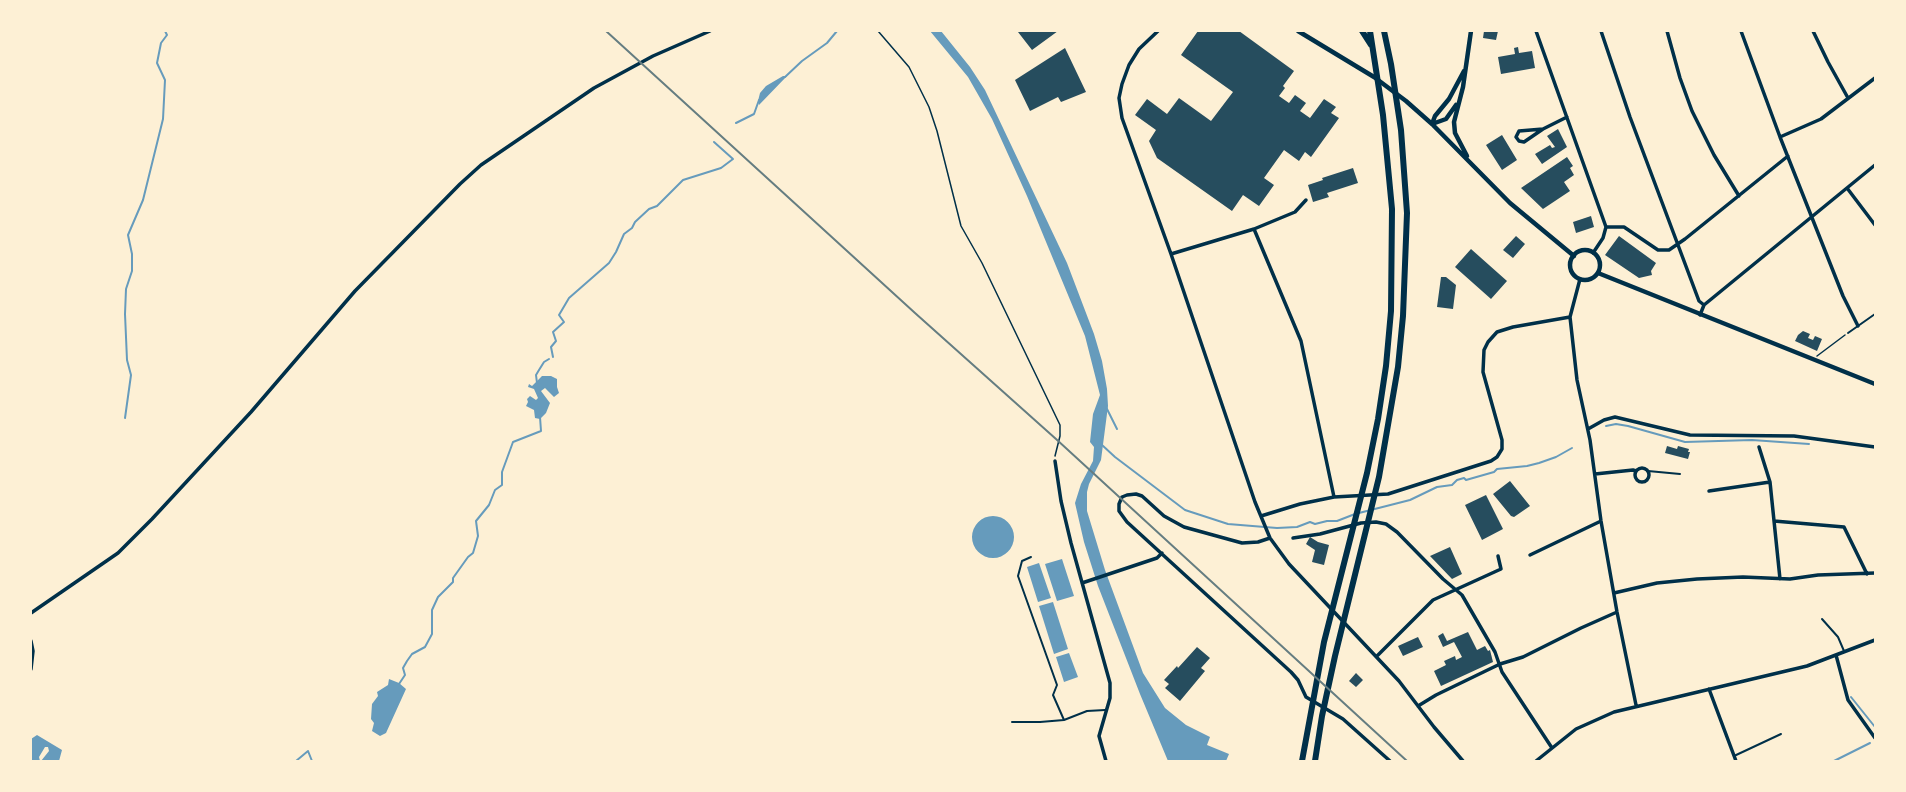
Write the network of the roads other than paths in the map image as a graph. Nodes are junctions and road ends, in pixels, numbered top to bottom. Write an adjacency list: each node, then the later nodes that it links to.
1 (710, 31): 72 (street)
2 (1158, 31): 34 (street)
3 (1298, 31): 19 (street)
4 (1362, 31): 13 (highway)
5 (1370, 31): 13 (highway)
6 (1384, 31): 93 (highway)
7 (1471, 31): 14 (street)
8 (1536, 31): 18 (street)
9 (1601, 31): 32 (street)
10 (1667, 31): 26 (street)
11 (1741, 31): 21 (street)
12 (1813, 31): 16 (street)
13 (1372, 46): 91 (highway)
14 (1466, 67): 17 (street); 19 (street)
15 (1875, 78): 16 (street)
16 (1848, 98): 21 (street)
17 (1458, 102): 19 (street); 23 (street)
18 (1567, 117): 20 (street); 30 (street)
19 (1432, 124): 23 (street)
20 (1542, 129): 20 (street)
21 (1780, 137): 22 (street)
22 (1788, 156): 26 (street); 28 (street)
23 (1472, 164): 35 (street)
24 (1875, 165): 25 (street)
25 (1847, 188): 28 (street); 29 (street)
26 (1739, 196): 32 (street)
27 (1306, 200): 31 (street)
28 (1812, 216): 38 (street); 42 (street)
29 (1875, 225)
30 (1606, 227): 32 (street); 33 (street)
31 (1254, 229): 34 (street); 55 (street)
32 (1678, 244): 38 (street)
33 (1593, 253): 35 (street); 36 (street)
34 (1171, 254): 56 (street)
35 (1574, 256): 37 (street)
36 (1598, 272): 37 (street); 39 (street)
37 (1580, 279): 41 (street)
38 (1704, 305): 39 (street)
39 (1700, 314): 44 (street)
40 (1875, 314): 42 (lane)
41 (1570, 317): 45 (street); 55 (street)
42 (1858, 326): 43 (lane)
43 (1848, 333)
44 (1875, 384)
45 (1588, 429): 47 (street); 51 (street)
46 (1760, 447): 53 (street)
47 (1875, 447)
48 (1055, 461): 68 (street)
49 (1636, 471): 50 (street); 50 (street); 51 (street)
50 (1648, 471): 52 (lane)
51 (1595, 474): 57 (street)
52 (1680, 474)
53 (1770, 482): 54 (street); 58 (street)
54 (1709, 491)
55 (1334, 497): 56 (street)
56 (1262, 518): 59 (street)
57 (1601, 521): 62 (street); 70 (street)
58 (1774, 521): 66 (street); 67 (street)
59 (1270, 536): 61 (street); 78 (street)
60 (1293, 538): 69 (street)
61 (1162, 553): 68 (street); 94 (street)
62 (1530, 555)
63 (1498, 556): 69 (street)
64 (1031, 557): 85 (lane)
65 (1875, 573): 66 (street)
66 (1867, 574): 67 (street)
67 (1780, 579): 70 (street)
68 (1082, 583): 84 (street)
69 (1454, 589): 78 (street); 79 (street)
70 (1614, 593): 71 (street)
71 (1617, 612): 79 (street); 83 (street)
72 (31, 613)
73 (1822, 619): 76 (lane)
74 (1875, 640): 76 (street)
75 (31, 641): 80 (street)
76 (1844, 651): 77 (street)
77 (1836, 655): 81 (street); 88 (street)
78 (1377, 656): 82 (street)
79 (1500, 664): 82 (street); 89 (street)
80 (31, 669)
81 (1709, 689): 83 (street); 90 (street)
82 (1418, 706): 95 (street)
83 (1636, 706): 89 (street)
84 (1105, 710): 85 (lane); 92 (street)
85 (1064, 720): 86 (lane)
86 (1012, 722)
87 (1781, 734): 90 (lane)
88 (1875, 738)
89 (1552, 748): 96 (street)
90 (1734, 756): 97 (street)
91 (1302, 760)
92 (1106, 761)
93 (1315, 761)
94 (1390, 761)
95 (1463, 761)
96 (1536, 761)
97 (1736, 761)

